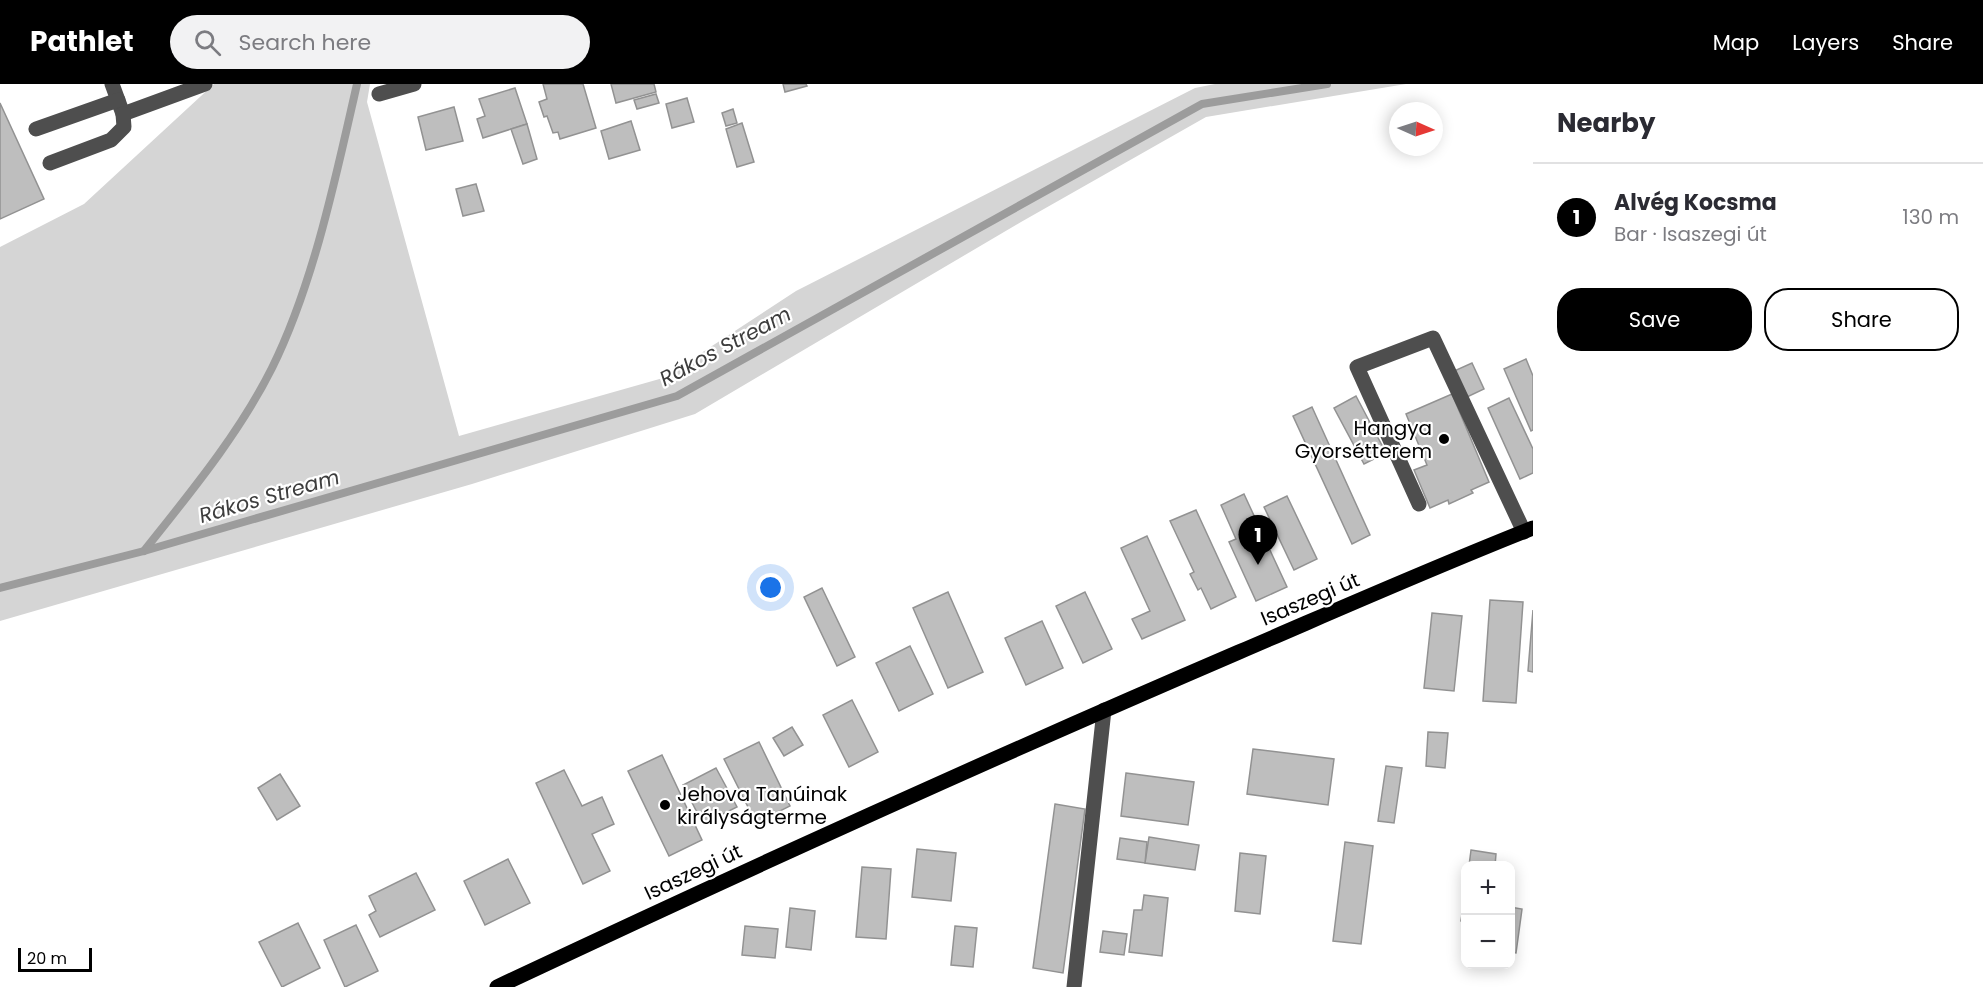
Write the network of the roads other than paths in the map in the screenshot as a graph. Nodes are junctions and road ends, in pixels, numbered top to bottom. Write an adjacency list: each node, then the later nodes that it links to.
1 (112, 84): 5 (street)
2 (205, 84): 5 (street)
3 (414, 84): 4 (street)
4 (379, 94)
5 (120, 107): 6 (street); 7 (street)
6 (36, 129)
7 (50, 163)
8 (1419, 504): 9 (street)
9 (1528, 530): 10 (main road, Isaszegi út)
10 (1104, 710): 11 (main road, Isaszegi út); 12 (street)
11 (497, 987)
12 (1074, 987)

